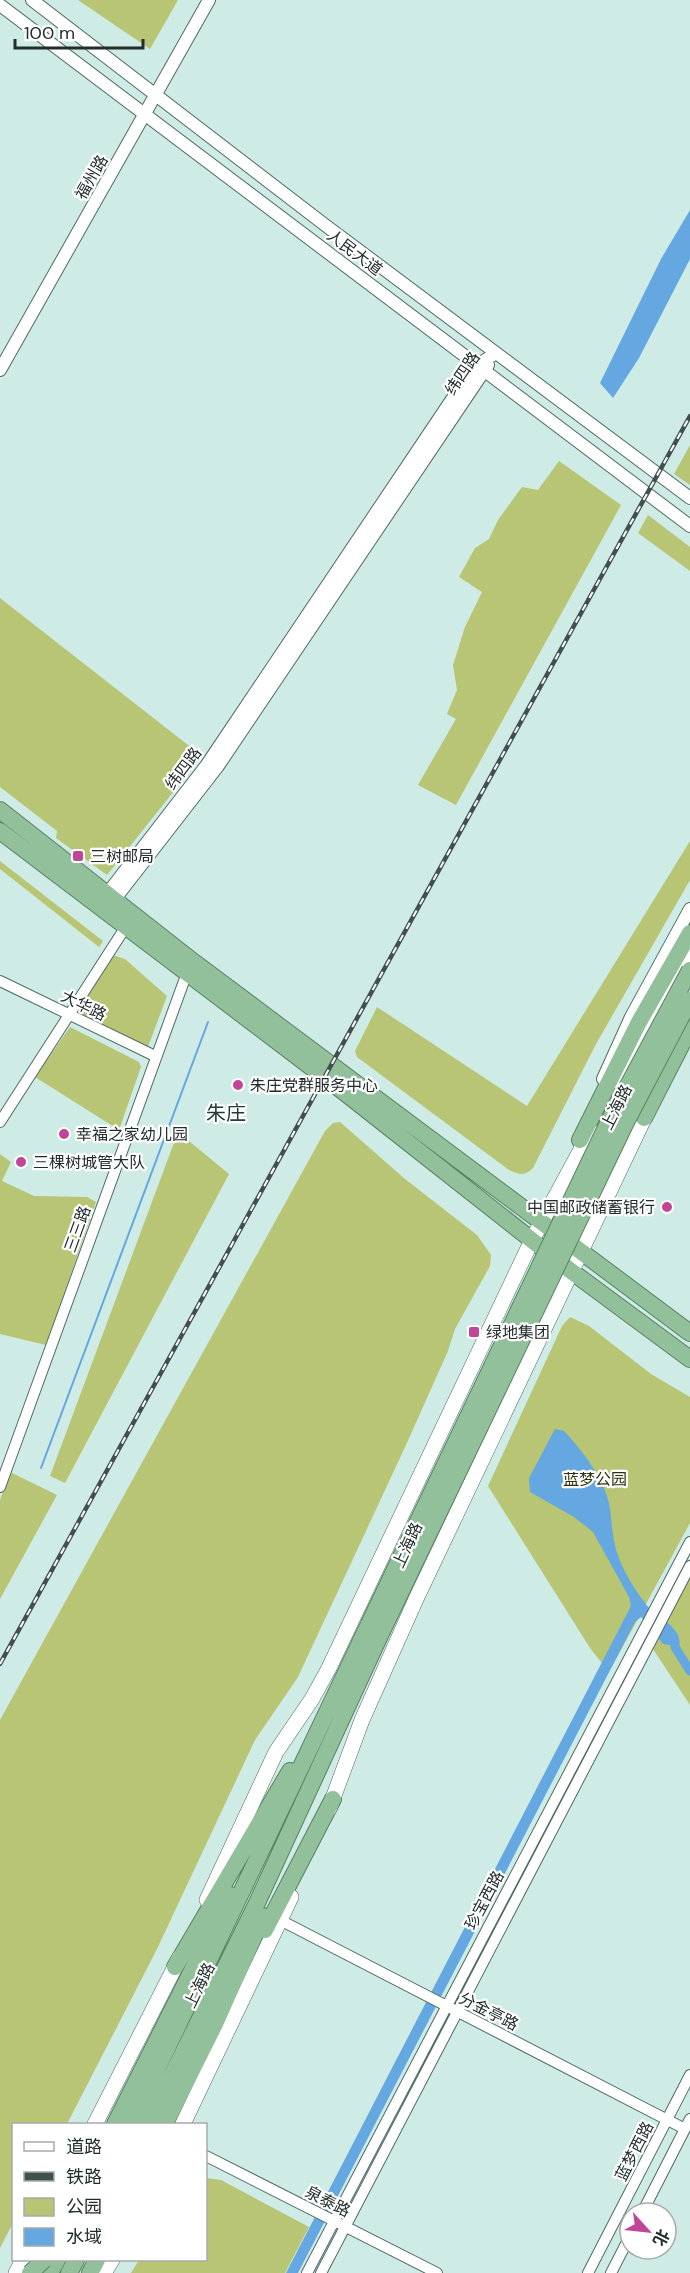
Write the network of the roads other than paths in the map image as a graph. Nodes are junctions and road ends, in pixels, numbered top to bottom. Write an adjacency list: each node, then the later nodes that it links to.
1 (32, 0): 4 (street, 人民大道)
2 (209, 0): 4 (street, 福州路)
3 (0, 6): 5 (street, 人民大道)
4 (157, 95): 5 (street, 福州路); 6 (street, 人民大道)
5 (146, 114): 7 (street, 人民大道); 8 (street, 福州路)
6 (496, 353): 7 (street, 纬四路); 9 (street, 人民大道)
7 (480, 367): 10 (street, 人民大道); 13 (street, 纬四路)
8 (0, 370)
9 (690, 498)
10 (690, 526)
11 (0, 810): 13 (highway)
12 (0, 831): 15 (highway)
13 (111, 897): 29 (highway)
14 (690, 909): 28 (street, 上海路)
15 (125, 928): 22 (street); 30 (highway)
16 (690, 933): 28 (highway)
17 (690, 949): 29 (main road, 上海路)
18 (690, 969): 39 (highway, 上海路, bridge)
19 (0, 981): 22 (street, 大华路)
20 (184, 981): 25 (street, 三三路)
21 (690, 1000): 39 (highway, 上海路, bridge)
22 (69, 1015): 25 (street, 大华路); 27 (street)
23 (690, 1028): 24 (highway)
24 (685, 1042): 26 (highway)
25 (155, 1056): 35 (street, 三三路)
26 (644, 1118): 31 (main road, 上海路)
27 (0, 1122)
28 (580, 1140): 29 (street, 上海路)
29 (545, 1215): 30 (main road, 上海路); 31 (highway)
30 (532, 1240): 32 (highway); 44 (main road, 上海路)
31 (580, 1250): 32 (main road, 上海路); 33 (highway)
32 (571, 1270): 34 (highway); 42 (main road, 上海路)
33 (690, 1333)
34 (690, 1359)
35 (0, 1487)
36 (690, 1542): 38 (street, 珍宝西路)
37 (690, 1566): 38 (street, 珍宝西路)
38 (660, 1610): 45 (street, 珍宝西路); 46 (street, 珍宝西路)
39 (376, 1627): 40 (highway, 上海路)
40 (347, 1689): 41 (highway); 47 (highway); 53 (highway, 上海路); 54 (highway, 上海路)
41 (291, 1770): 44 (highway); 52 (highway)
42 (333, 1799): 43 (main road, 上海路); 47 (highway)
43 (280, 1920): 45 (street, 分金亭路); 50 (main road, 上海路)
44 (175, 1967): 51 (main road, 上海路)
45 (446, 2006): 46 (street, 分金亭路); 58 (street, 珍宝西路)
46 (457, 2011): 49 (street, 分金亭路); 59 (street, 珍宝西路)
47 (215, 2024): 50 (highway)
48 (690, 2075): 49 (street, 蓝梦西路)
49 (667, 2120): 55 (street, 分金亭路); 66 (street, 蓝梦西路)
50 (172, 2121)
51 (96, 2123)
52 (116, 2123)
53 (131, 2123)
54 (148, 2123)
55 (688, 2124): 57 (street)
56 (207, 2157): 58 (street, 泉泰路)
57 (648, 2201)
58 (334, 2221): 59 (street, 泉泰路); 63 (street, 珍宝西路)
59 (345, 2226): 64 (street, 珍宝西路); 65 (street, 泉泰路)
60 (618, 2259): 67 (street)
61 (42, 2261): 62 (highway, bridge)
62 (31, 2273)
63 (307, 2273)
64 (321, 2273)
65 (437, 2273)
66 (588, 2273)
67 (611, 2273)

